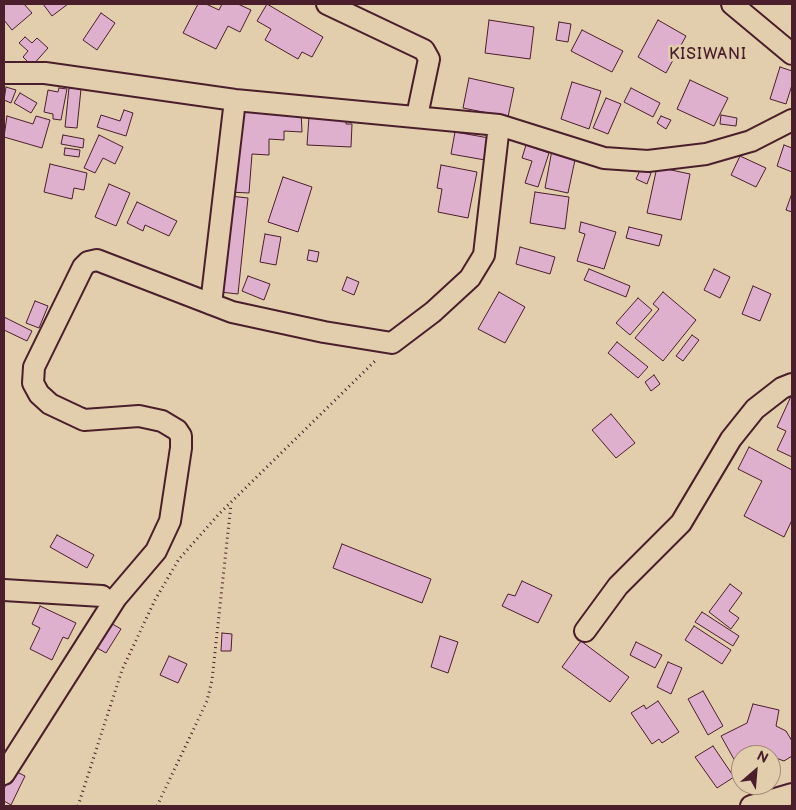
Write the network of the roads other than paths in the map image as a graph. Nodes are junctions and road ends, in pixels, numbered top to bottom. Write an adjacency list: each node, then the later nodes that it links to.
1 (327, 4): 6 (street)
2 (732, 4): 3 (street)
3 (792, 54)
4 (4, 73): 5 (street)
5 (235, 100): 6 (street); 9 (street)
6 (417, 116): 8 (street)
7 (792, 120): 8 (street)
8 (499, 124): 9 (street)
9 (211, 304): 14 (street)
10 (792, 384): 13 (street)
11 (4, 590): 12 (street)
12 (102, 596)
13 (586, 631)
14 (4, 774)
15 (792, 794): 16 (street)
16 (751, 806)

